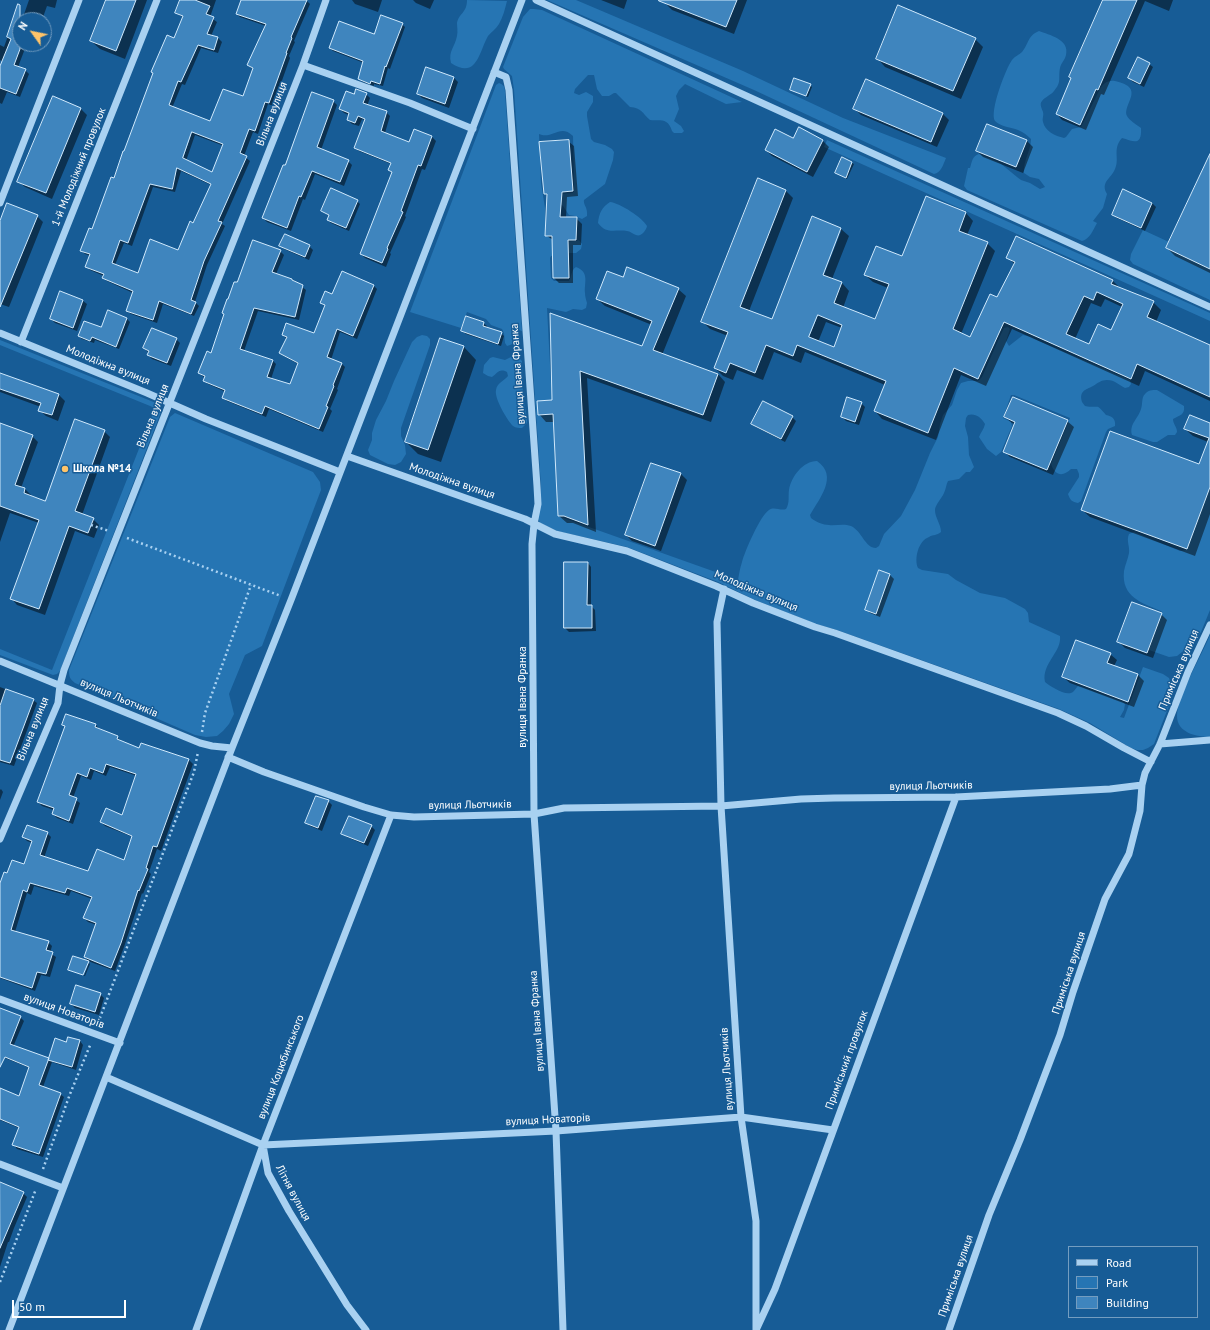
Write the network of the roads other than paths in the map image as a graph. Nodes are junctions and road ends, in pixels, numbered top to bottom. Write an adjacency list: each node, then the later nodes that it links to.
1 (79, 0): 9 (street)
2 (157, 0): 12 (street, 1-й Молодіжний провулок)
3 (326, 0): 6 (street, Вільна вулиця)
4 (522, 0): 7 (street)
5 (536, 0): 10 (street)
6 (303, 64): 8 (street); 13 (street, Вільна вулиця)
7 (494, 72): 8 (street); 16 (street, вулиця Івана Франка)
8 (473, 129): 14 (street)
9 (0, 202)
10 (1210, 307)
11 (0, 333): 12 (street, Молодіжна вулиця)
12 (21, 342): 13 (street, Молодіжна вулиця)
13 (170, 403): 15 (street, Молодіжна вулиця); 20 (street, Вільна вулиця)
14 (347, 456): 15 (street); 16 (street, Молодіжна вулиця)
15 (340, 472): 23 (street)
16 (534, 524): 17 (street, Молодіжна вулиця); 29 (street, вулиця Івана Франка)
17 (724, 590): 25 (street, Молодіжна вулиця); 28 (street, вулиця Льотчиків)
18 (1210, 625): 22 (street, Приміська вулиця)
19 (0, 661): 20 (street, вулиця Льотчиків)
20 (60, 685): 23 (street, вулиця Льотчиків); 31 (street, Вільна вулиця)
21 (1210, 740): 22 (street)
22 (1160, 744): 25 (street, Приміська вулиця)
23 (232, 748): 24 (street)
24 (228, 757): 30 (street, вулиця Льотчиків); 33 (street)
25 (1151, 762): 26 (street, Приміська вулиця)
26 (1142, 785): 27 (street, вулиця Льотчиків); 46 (street, Приміська вулиця)
27 (956, 797): 28 (street, вулиця Льотчиків); 36 (street, Приміський провулок)
28 (721, 806): 29 (street, вулиця Льотчиків); 35 (street, вулиця Льотчиків)
29 (534, 814): 30 (street, вулиця Льотчиків); 37 (street, вулиця Івана Франка)
30 (391, 815): 38 (street, вулиця Коцюбинського)
31 (1, 835)
32 (0, 999): 33 (street, вулиця Новаторів)
33 (120, 1043): 34 (street)
34 (106, 1077): 38 (street); 40 (street)
35 (741, 1117): 36 (street, вулиця Новаторів); 37 (street, вулиця Новаторів); 45 (street, вулиця Льотчиків)
36 (833, 1130): 45 (street, Приміський провулок)
37 (556, 1131): 38 (street, вулиця Новаторів); 44 (street, вулиця Івана Франка)
38 (263, 1145): 42 (street, вулиця Коцюбинського); 43 (street, Літня вулиця)
39 (0, 1164): 40 (street)
40 (63, 1188): 41 (street)
41 (9, 1330)
42 (196, 1330)
43 (366, 1330)
44 (563, 1330)
45 (756, 1330)
46 (949, 1330)

